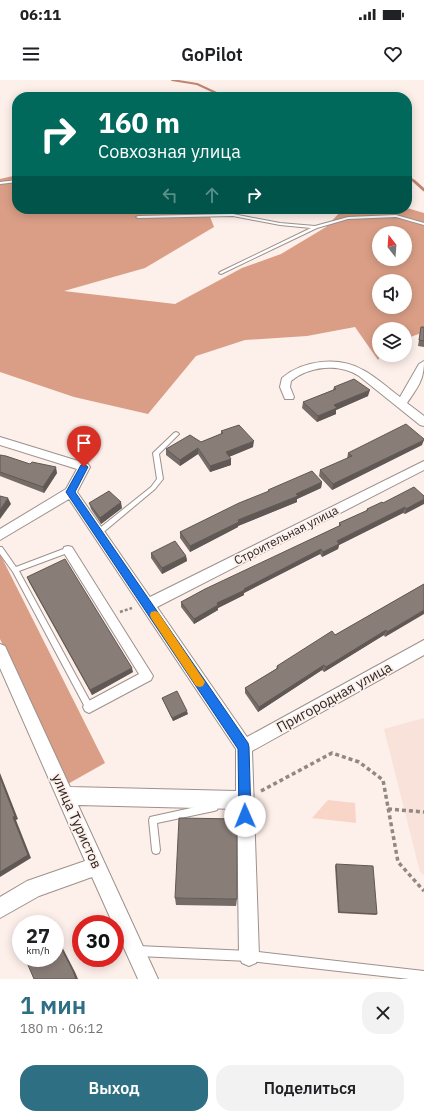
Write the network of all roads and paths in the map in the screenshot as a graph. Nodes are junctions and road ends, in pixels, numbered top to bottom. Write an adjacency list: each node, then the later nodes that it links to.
1 (12, 182): 2 (lane)
2 (0, 183)
3 (228, 214): 4 (lane)
4 (233, 215): 5 (lane); 7 (lane)
5 (138, 217)
6 (424, 224): 7 (lane)
7 (316, 227): 8 (lane)
8 (221, 273)
9 (424, 364): 11 (street)
10 (289, 397): 11 (street)
11 (402, 404): 12 (street)
12 (424, 422)
13 (176, 434): 17 (lane)
14 (0, 441): 16 (street)
15 (424, 465): 22 (street, Строительная улица)
16 (70, 492): 17 (street); 18 (street)
17 (98, 533): 22 (street)
18 (0, 534)
19 (0, 549): 21 (lane)
20 (68, 550): 21 (lane); 23 (street)
21 (15, 570): 26 (lane)
22 (147, 604): 23 (path); 27 (street)
23 (108, 616): 26 (street)
24 (424, 647): 27 (street, Пригородная улица)
25 (2, 660): 28 (street, улица Туристов)
26 (89, 707)
27 (244, 747): 29 (street)
28 (66, 796): 29 (street); 33 (street, улица Туристов)
29 (245, 800): 30 (path); 32 (lane); 37 (street)
30 (388, 809): 31 (path); 34 (path)
31 (424, 812)
32 (156, 850)
33 (97, 866): 35 (street); 36 (street, улица Туристов)
34 (424, 891)
35 (0, 908)
36 (134, 950): 37 (lane); 39 (street, улица Туристов)
37 (249, 956): 38 (lane)
38 (424, 976)
39 (148, 979)

